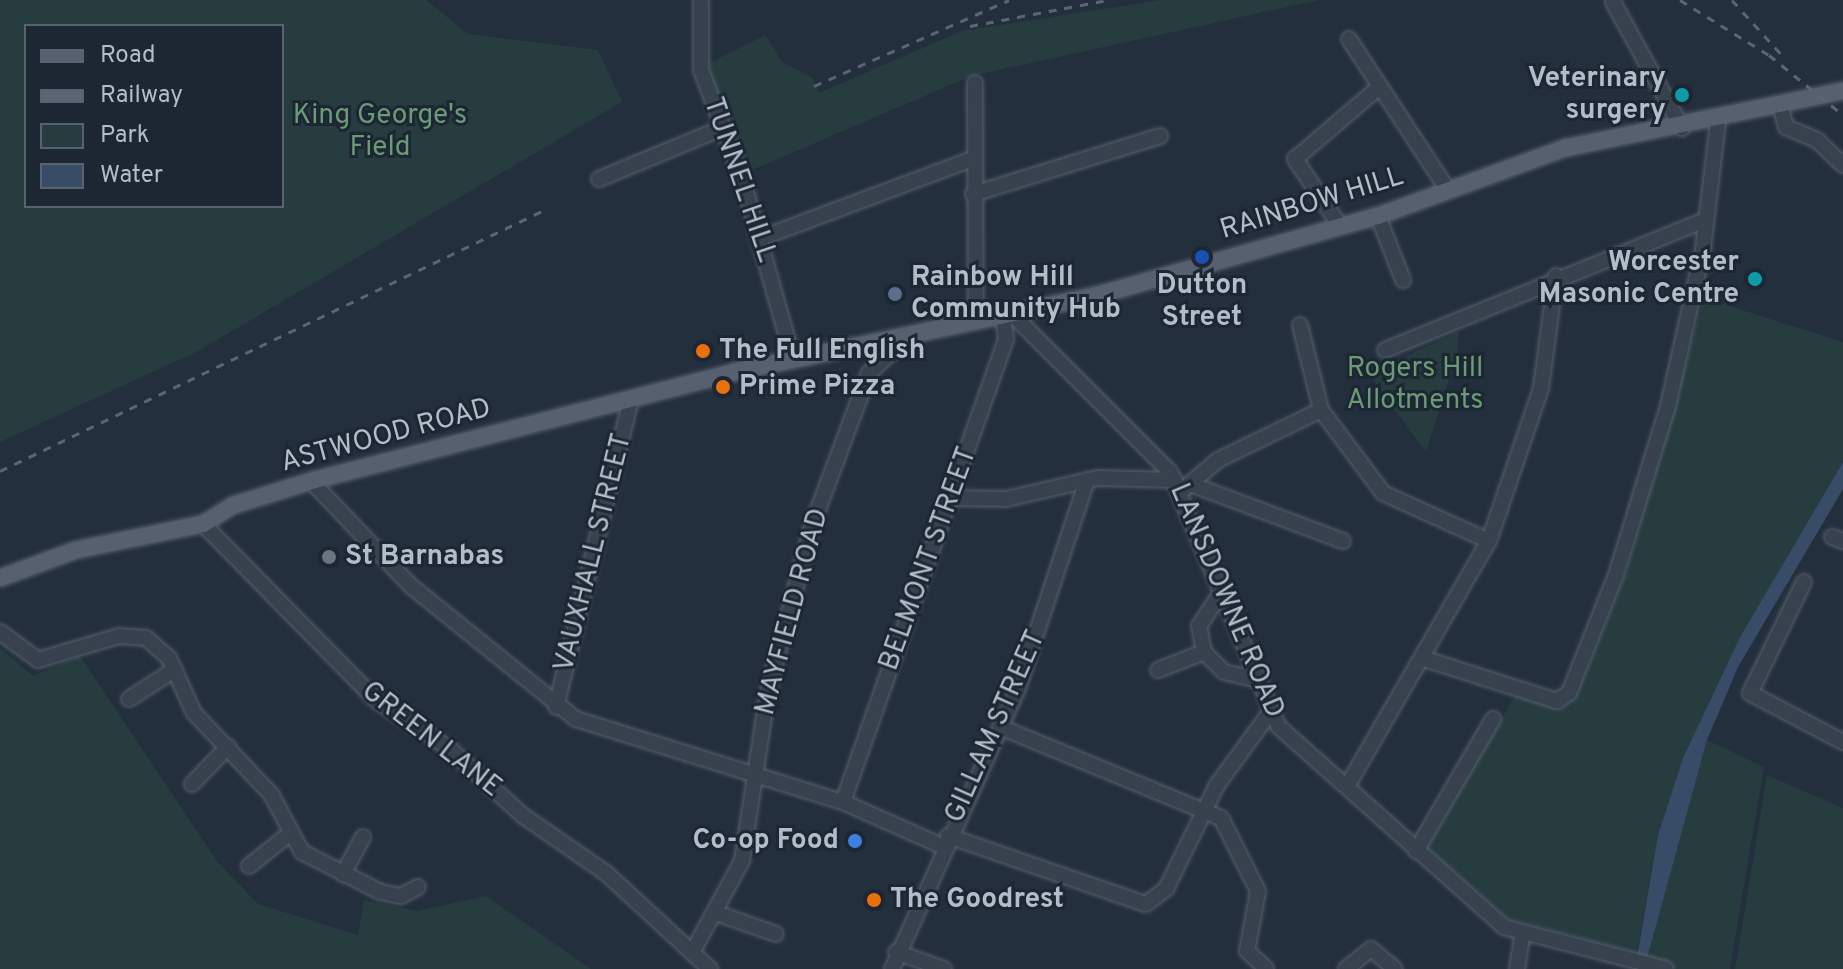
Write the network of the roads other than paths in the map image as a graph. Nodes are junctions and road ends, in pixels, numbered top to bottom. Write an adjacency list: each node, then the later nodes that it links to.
1 (704, 1): 9 (street, TUNNEL HILL)
2 (1613, 2): 10 (street)
3 (1349, 39): 5 (street)
4 (975, 83): 12 (street)
5 (1378, 88): 15 (street); 19 (street)
6 (1843, 91): 7 (main road, RAINBOW HILL)
7 (1781, 108): 8 (main road, RAINBOW HILL); 13 (street)
8 (1718, 122): 10 (main road, RAINBOW HILL); 18 (street)
9 (722, 128): 14 (street); 20 (street, TUNNEL HILL)
10 (1682, 128): 15 (main road, RAINBOW HILL)
11 (1160, 136): 16 (street)
12 (972, 159): 16 (street); 20 (street)
13 (1843, 165)
14 (599, 179)
15 (1446, 187): 17 (main road, RAINBOW HILL)
16 (973, 194): 24 (street)
17 (1378, 216): 19 (main road, RAINBOW HILL); 22 (street)
18 (1705, 220): 21 (street); 43 (street)
19 (1340, 226): 23 (main road, RAINBOW HILL)
20 (761, 238): 28 (street, TUNNEL HILL)
21 (1556, 276): 27 (street); 37 (street)
22 (1403, 280)
23 (1007, 314): 24 (main road, RAINBOW HILL); 33 (street, LANSDOWNE ROAD); 34 (street, BELMONT STREET)
24 (976, 319): 26 (main road, RAINBOW HILL)
25 (1300, 325): 30 (street)
26 (913, 333): 28 (main road, RAINBOW HILL); 54 (street, MAYFIELD ROAD)
27 (1385, 350)
28 (793, 359): 29 (main road, ASTWOOD ROAD)
29 (631, 399): 32 (main road, ASTWOOD ROAD); 48 (street, VAUXHALL STREET)
30 (1321, 410): 33 (street); 37 (street)
31 (1087, 480): 33 (street); 34 (street); 51 (street, GILLAM STREET)
32 (311, 481): 35 (main road, ASTWOOD ROAD); 48 (street)
33 (1183, 486): 36 (street); 40 (street, LANSDOWNE ROAD)
34 (952, 498): 57 (street, BELMONT STREET)
35 (203, 524): 38 (main road, ASTWOOD ROAD); 69 (street, GREEN LANE)
36 (1343, 541)
37 (1489, 541): 43 (street)
38 (0, 578)
39 (1804, 582): 52 (street)
40 (1220, 594): 42 (street); 46 (street, LANSDOWNE ROAD)
41 (0, 632): 44 (street)
42 (1204, 652): 45 (street); 46 (street)
43 (1425, 659): 55 (street)
44 (174, 670): 47 (street); 53 (street)
45 (1158, 670)
46 (1254, 679): 49 (street, LANSDOWNE ROAD)
47 (129, 699)
48 (556, 707): 54 (street)
49 (1269, 714): 55 (street, LANSDOWNE ROAD); 58 (street)
50 (1493, 719): 62 (street)
51 (1000, 727): 58 (street); 61 (street, GILLAM STREET)
52 (1843, 742)
53 (228, 747): 56 (street); 59 (street)
54 (756, 774): 57 (street); 66 (street, MAYFIELD ROAD)
55 (1349, 783): 62 (street, LANSDOWNE ROAD)
56 (192, 784)
57 (843, 802): 61 (street)
58 (1207, 807): 61 (street); 75 (street)
59 (288, 835): 63 (street); 64 (street)
60 (363, 837): 64 (street)
61 (946, 841): 70 (street, GILLAM STREET)
62 (1416, 851): 68 (street, LANSDOWNE ROAD)
63 (249, 866)
64 (343, 874): 65 (street)
65 (418, 887)
66 (719, 914): 67 (street); 69 (street, MAYFIELD ROAD)
67 (776, 934)
68 (1522, 936): 71 (street, LANSDOWNE ROAD); 78 (street)
69 (694, 949): 72 (street, GREEN LANE)
70 (896, 952): 73 (street, GILLAM STREET); 74 (street)
71 (1593, 954): 79 (street); 80 (street, LANSDOWNE ROAD)
72 (710, 969)
73 (892, 969)
74 (944, 969)
75 (1266, 969)
76 (1346, 969): 77 (street)
77 (1395, 969)
78 (1517, 969)
79 (1590, 969)
80 (1666, 969)

